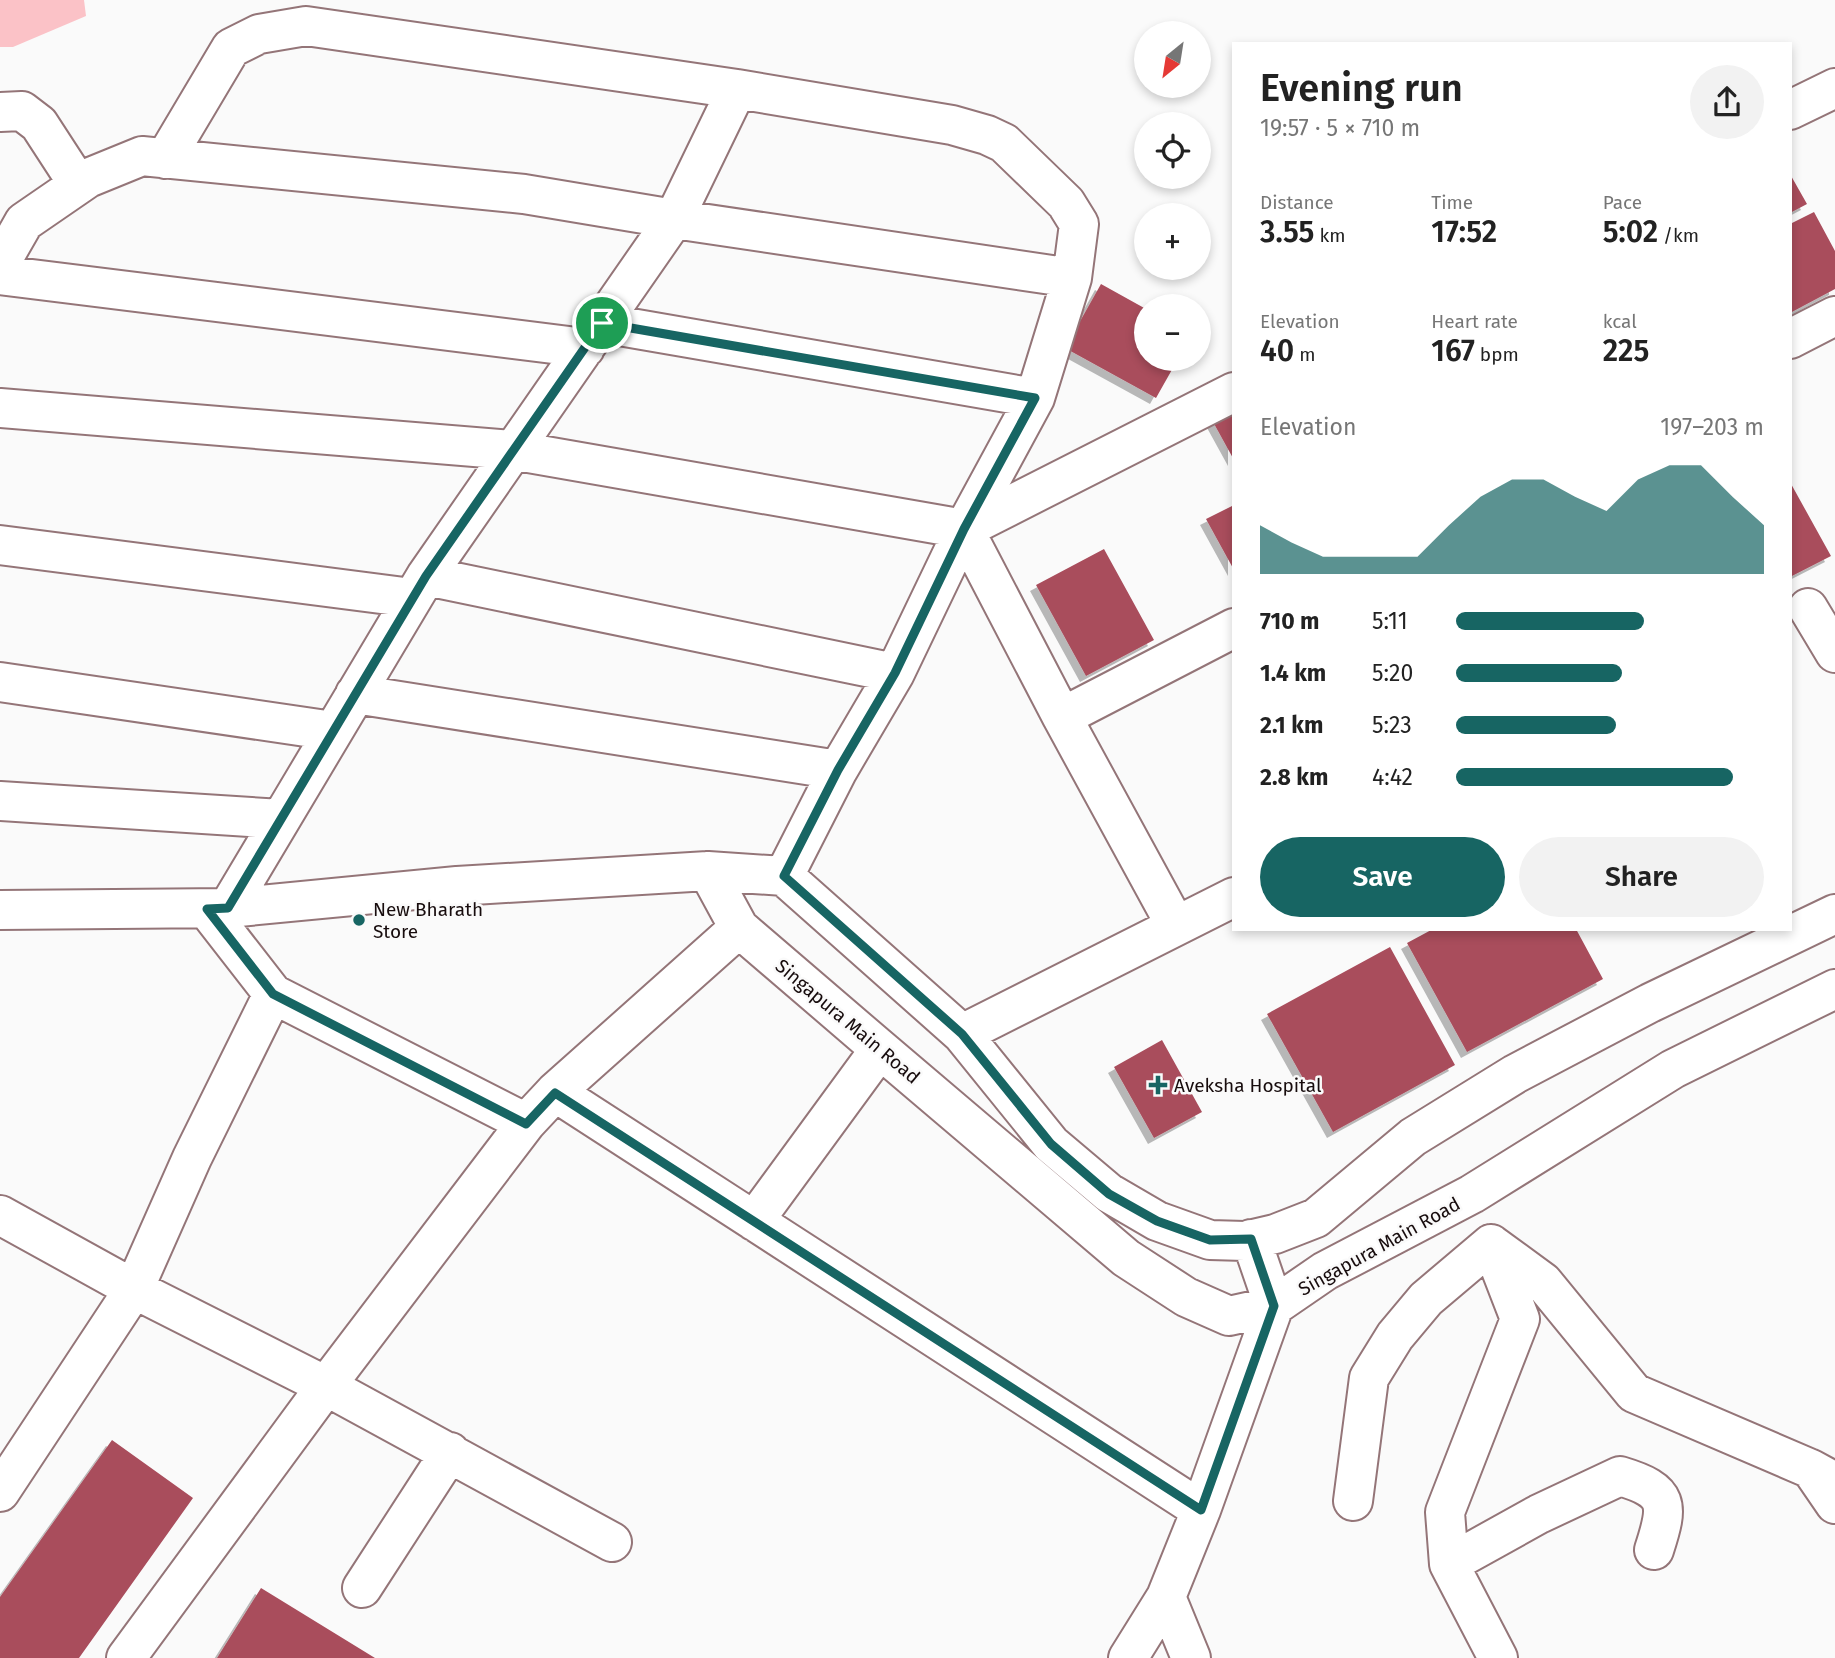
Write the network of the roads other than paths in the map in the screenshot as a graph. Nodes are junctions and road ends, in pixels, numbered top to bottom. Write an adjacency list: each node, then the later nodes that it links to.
1 (1835, 88): 3 (street)
2 (737, 89): 5 (street); 7 (street); 10 (street)
3 (1792, 109)
4 (0, 112): 6 (street)
5 (165, 159): 6 (street); 7 (street)
6 (78, 184): 8 (street)
7 (674, 219): 10 (street); 12 (street)
8 (0, 264)
9 (0, 275): 12 (street)
10 (1072, 278): 15 (street)
11 (1835, 316): 13 (street)
12 (593, 336): 15 (street); 17 (street)
13 (1792, 338)
14 (1232, 393): 18 (street)
15 (1035, 398): 18 (street)
16 (0, 408): 17 (street)
17 (511, 450): 18 (street); 20 (street)
18 (964, 529): 24 (street); 27 (street)
19 (0, 545): 20 (street)
20 (419, 587): 24 (street); 26 (street)
21 (1811, 606): 23 (street)
22 (1232, 629): 27 (street)
23 (1835, 653)
24 (895, 673): 29 (street)
25 (0, 682): 28 (street)
26 (355, 694): 28 (street); 29 (street)
27 (1062, 717): 38 (street)
28 (333, 731): 31 (street)
29 (838, 770): 33 (street)
30 (0, 801): 31 (street)
31 (281, 819): 35 (street)
32 (708, 871): 33 (street); 35 (street); 39 (street, Singapura Main Road)
33 (784, 876): 42 (street)
34 (1232, 898): 38 (street)
35 (217, 909): 36 (street); 41 (street)
36 (0, 910)
37 (1835, 914): 49 (street)
38 (1176, 926): 42 (street)
39 (739, 928): 43 (street, Singapura Main Road); 44 (street)
40 (1835, 989): 46 (street, Singapura Main Road)
41 (273, 994): 45 (street); 51 (street)
42 (962, 1034): 49 (street)
43 (880, 1048): 48 (street); 52 (street, Singapura Main Road)
44 (555, 1093): 45 (street); 48 (street)
45 (526, 1124): 53 (street)
46 (1472, 1194): 50 (street); 52 (street, Singapura Main Road)
47 (0, 1215): 51 (street)
48 (754, 1221): 59 (street)
49 (1251, 1239): 52 (street)
50 (1491, 1244): 55 (street); 57 (street); 62 (street)
51 (134, 1289): 53 (street); 56 (street)
52 (1274, 1306): 59 (street)
53 (326, 1386): 54 (street); 65 (street)
54 (450, 1452): 60 (street); 63 (street)
55 (1823, 1476): 58 (street)
56 (0, 1492)
57 (1353, 1501)
58 (1835, 1504)
59 (1201, 1510): 64 (street)
60 (612, 1542)
61 (1654, 1550): 62 (street)
62 (1449, 1564): 68 (street)
63 (362, 1588)
64 (1166, 1597): 66 (street); 67 (street)
65 (125, 1658)
66 (1128, 1658)
67 (1191, 1658)
68 (1498, 1658)

